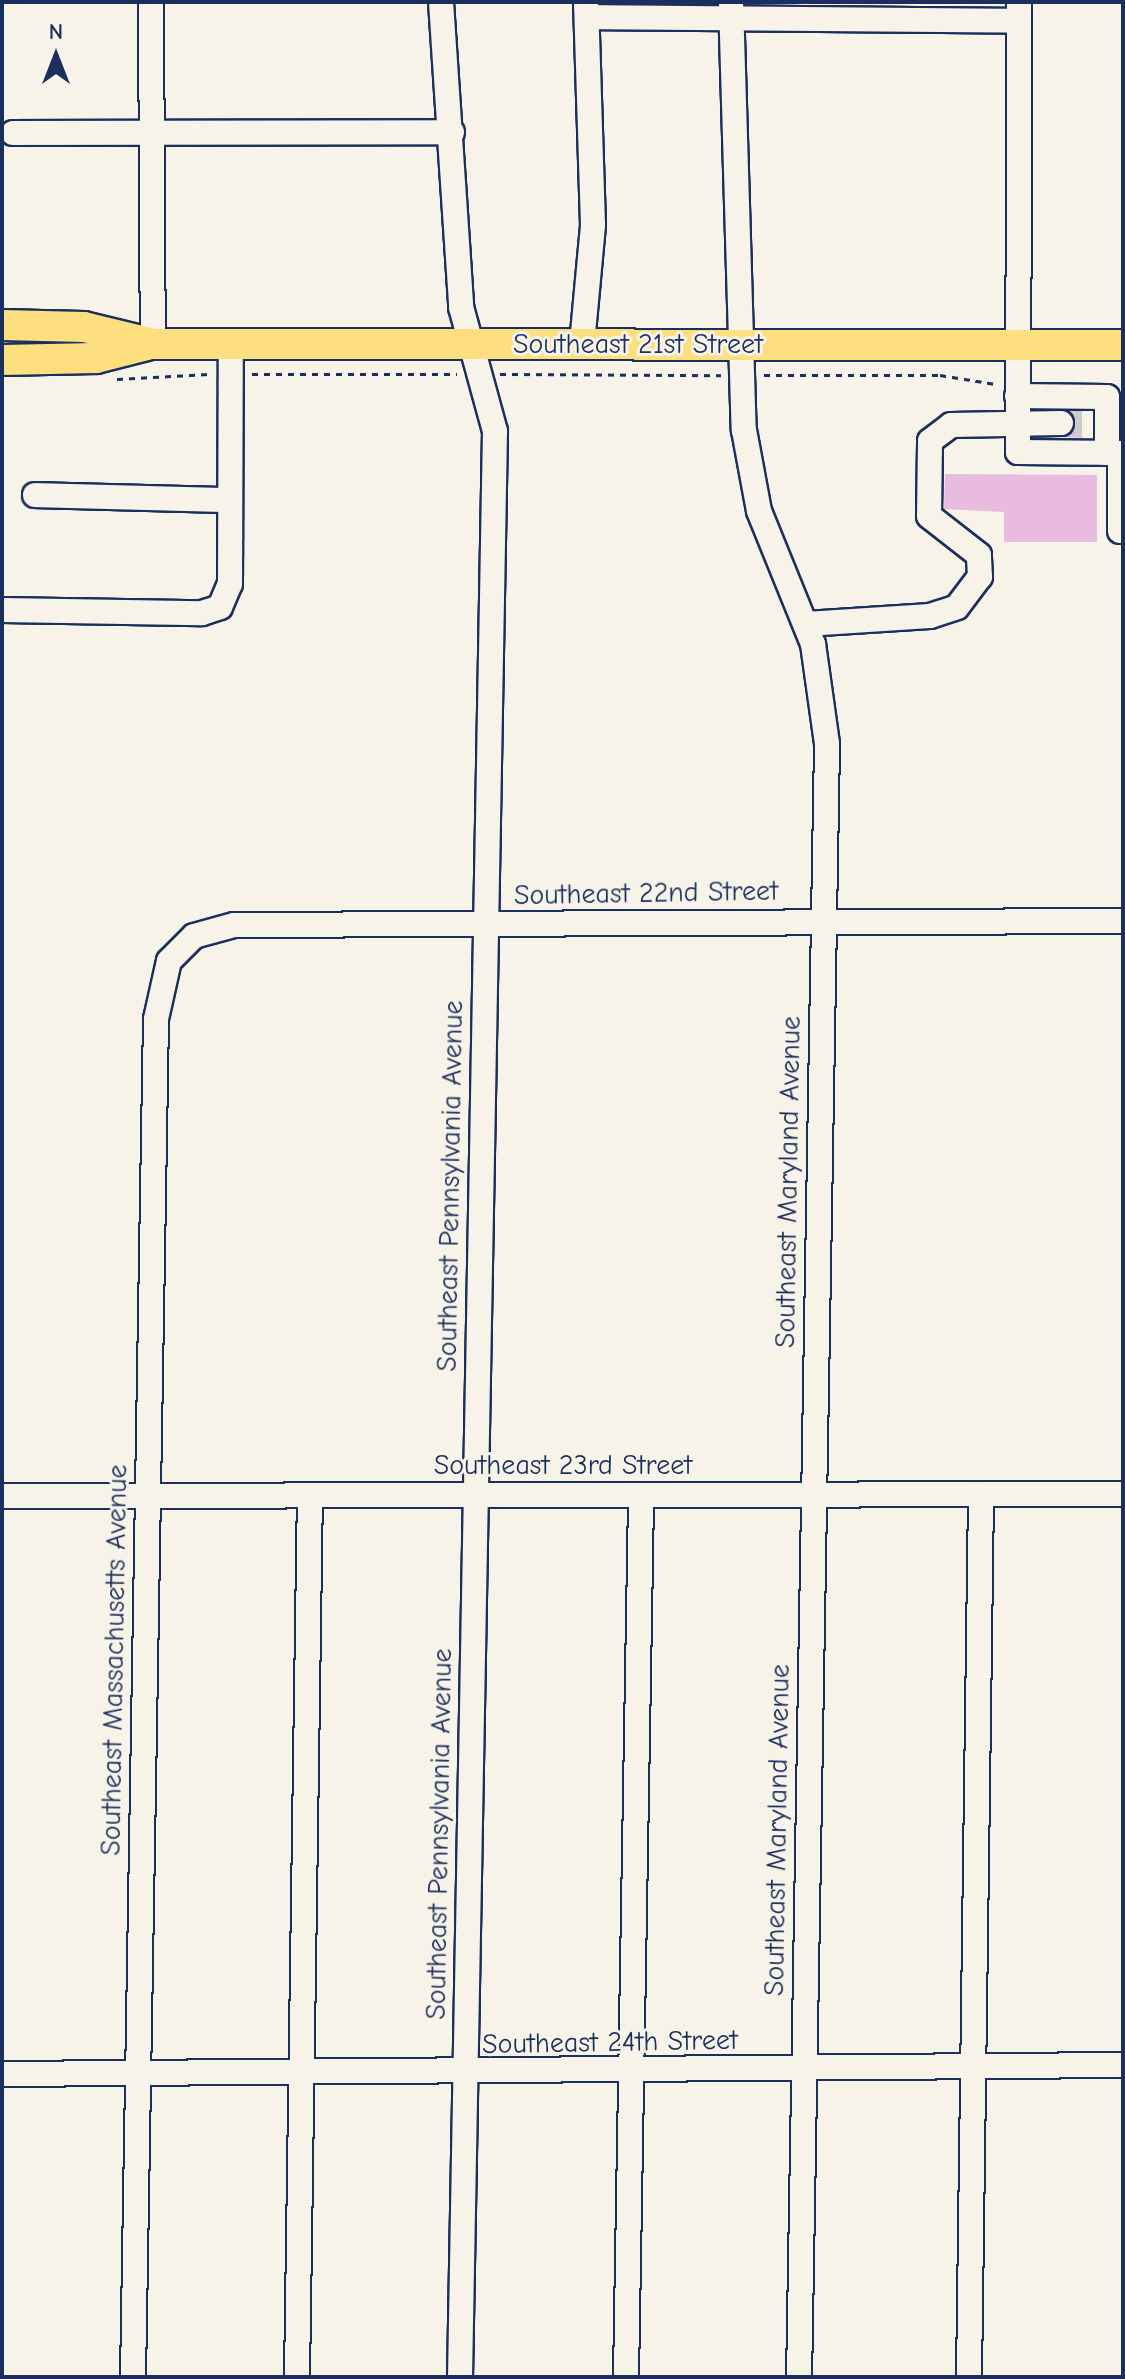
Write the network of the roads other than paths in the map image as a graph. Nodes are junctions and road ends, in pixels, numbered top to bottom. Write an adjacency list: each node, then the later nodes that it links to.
1 (151, 2): 7 (street)
2 (441, 2): 8 (street, Southeast Pennsylvania Avenue)
3 (587, 9): 4 (street); 15 (street)
4 (731, 12): 5 (street); 11 (street, Southeast Maryland Avenue)
5 (872, 12): 6 (street)
6 (1019, 12): 17 (street)
7 (152, 130): 8 (street); 9 (street); 12 (street)
8 (452, 132): 14 (street, Southeast Pennsylvania Avenue)
9 (13, 133)
10 (2, 325): 12 (main road, Southeast 21st Street)
11 (739, 343): 15 (main road, Southeast 21st Street); 17 (main road, Southeast 21st Street); 27 (street, Southeast Maryland Avenue)
12 (153, 344): 13 (main road, Southeast 21st Street); 18 (main road, Southeast 21st Street)
13 (231, 344): 14 (main road, Southeast 21st Street); 24 (street)
14 (473, 344): 15 (main road, Southeast 21st Street); 30 (street, Southeast Pennsylvania Avenue)
15 (582, 344)
16 (1123, 345): 17 (main road, Southeast 21st Street)
17 (1019, 346): 19 (street)
18 (2, 360)
19 (1017, 390): 20 (street); 21 (street)
20 (1018, 422): 21 (street); 22 (street); 27 (street)
21 (1107, 423): 22 (street)
22 (1117, 453): 25 (street)
23 (35, 495): 24 (street)
24 (230, 500): 26 (street)
25 (1120, 531)
26 (2, 610)
27 (806, 624): 28 (street, Southeast Maryland Avenue)
28 (822, 920): 29 (street, Southeast 22nd Street); 30 (street, Southeast 22nd Street); 39 (street, Southeast Maryland Avenue)
29 (1123, 921)
30 (485, 926): 31 (street, Southeast 22nd Street); 35 (street, Southeast Pennsylvania Avenue)
31 (178, 949): 33 (street, Southeast Massachusetts Avenue)
32 (1123, 1494): 36 (street, Southeast 23rd Street)
33 (147, 1495): 34 (street, Southeast 23rd Street); 37 (street, Southeast 23rd Street); 45 (street, Southeast Massachusetts Avenue)
34 (310, 1495): 35 (street, Southeast 23rd Street); 47 (street)
35 (474, 1495): 38 (street, Southeast 23rd Street); 46 (street, Southeast Pennsylvania Avenue)
36 (981, 1495): 39 (street, Southeast 23rd Street); 41 (street)
37 (2, 1496)
38 (641, 1496): 39 (street, Southeast 23rd Street); 43 (street)
39 (813, 1496): 42 (street, Southeast Maryland Avenue)
40 (1123, 2065): 41 (street, Southeast 24th Street)
41 (975, 2066): 42 (street, Southeast 24th Street); 53 (street)
42 (803, 2068): 43 (street, Southeast 24th Street); 52 (street, Southeast Maryland Avenue)
43 (630, 2072): 46 (street, Southeast 24th Street); 51 (street)
44 (2, 2074): 45 (street, Southeast 24th Street)
45 (137, 2075): 47 (street, Southeast 24th Street); 48 (street, Southeast Massachusetts Avenue)
46 (466, 2075): 47 (street, Southeast 24th Street); 50 (street, Southeast Pennsylvania Avenue)
47 (303, 2076): 49 (street)
48 (133, 2377)
49 (297, 2377)
50 (460, 2377)
51 (626, 2377)
52 (799, 2377)
53 (969, 2377)

